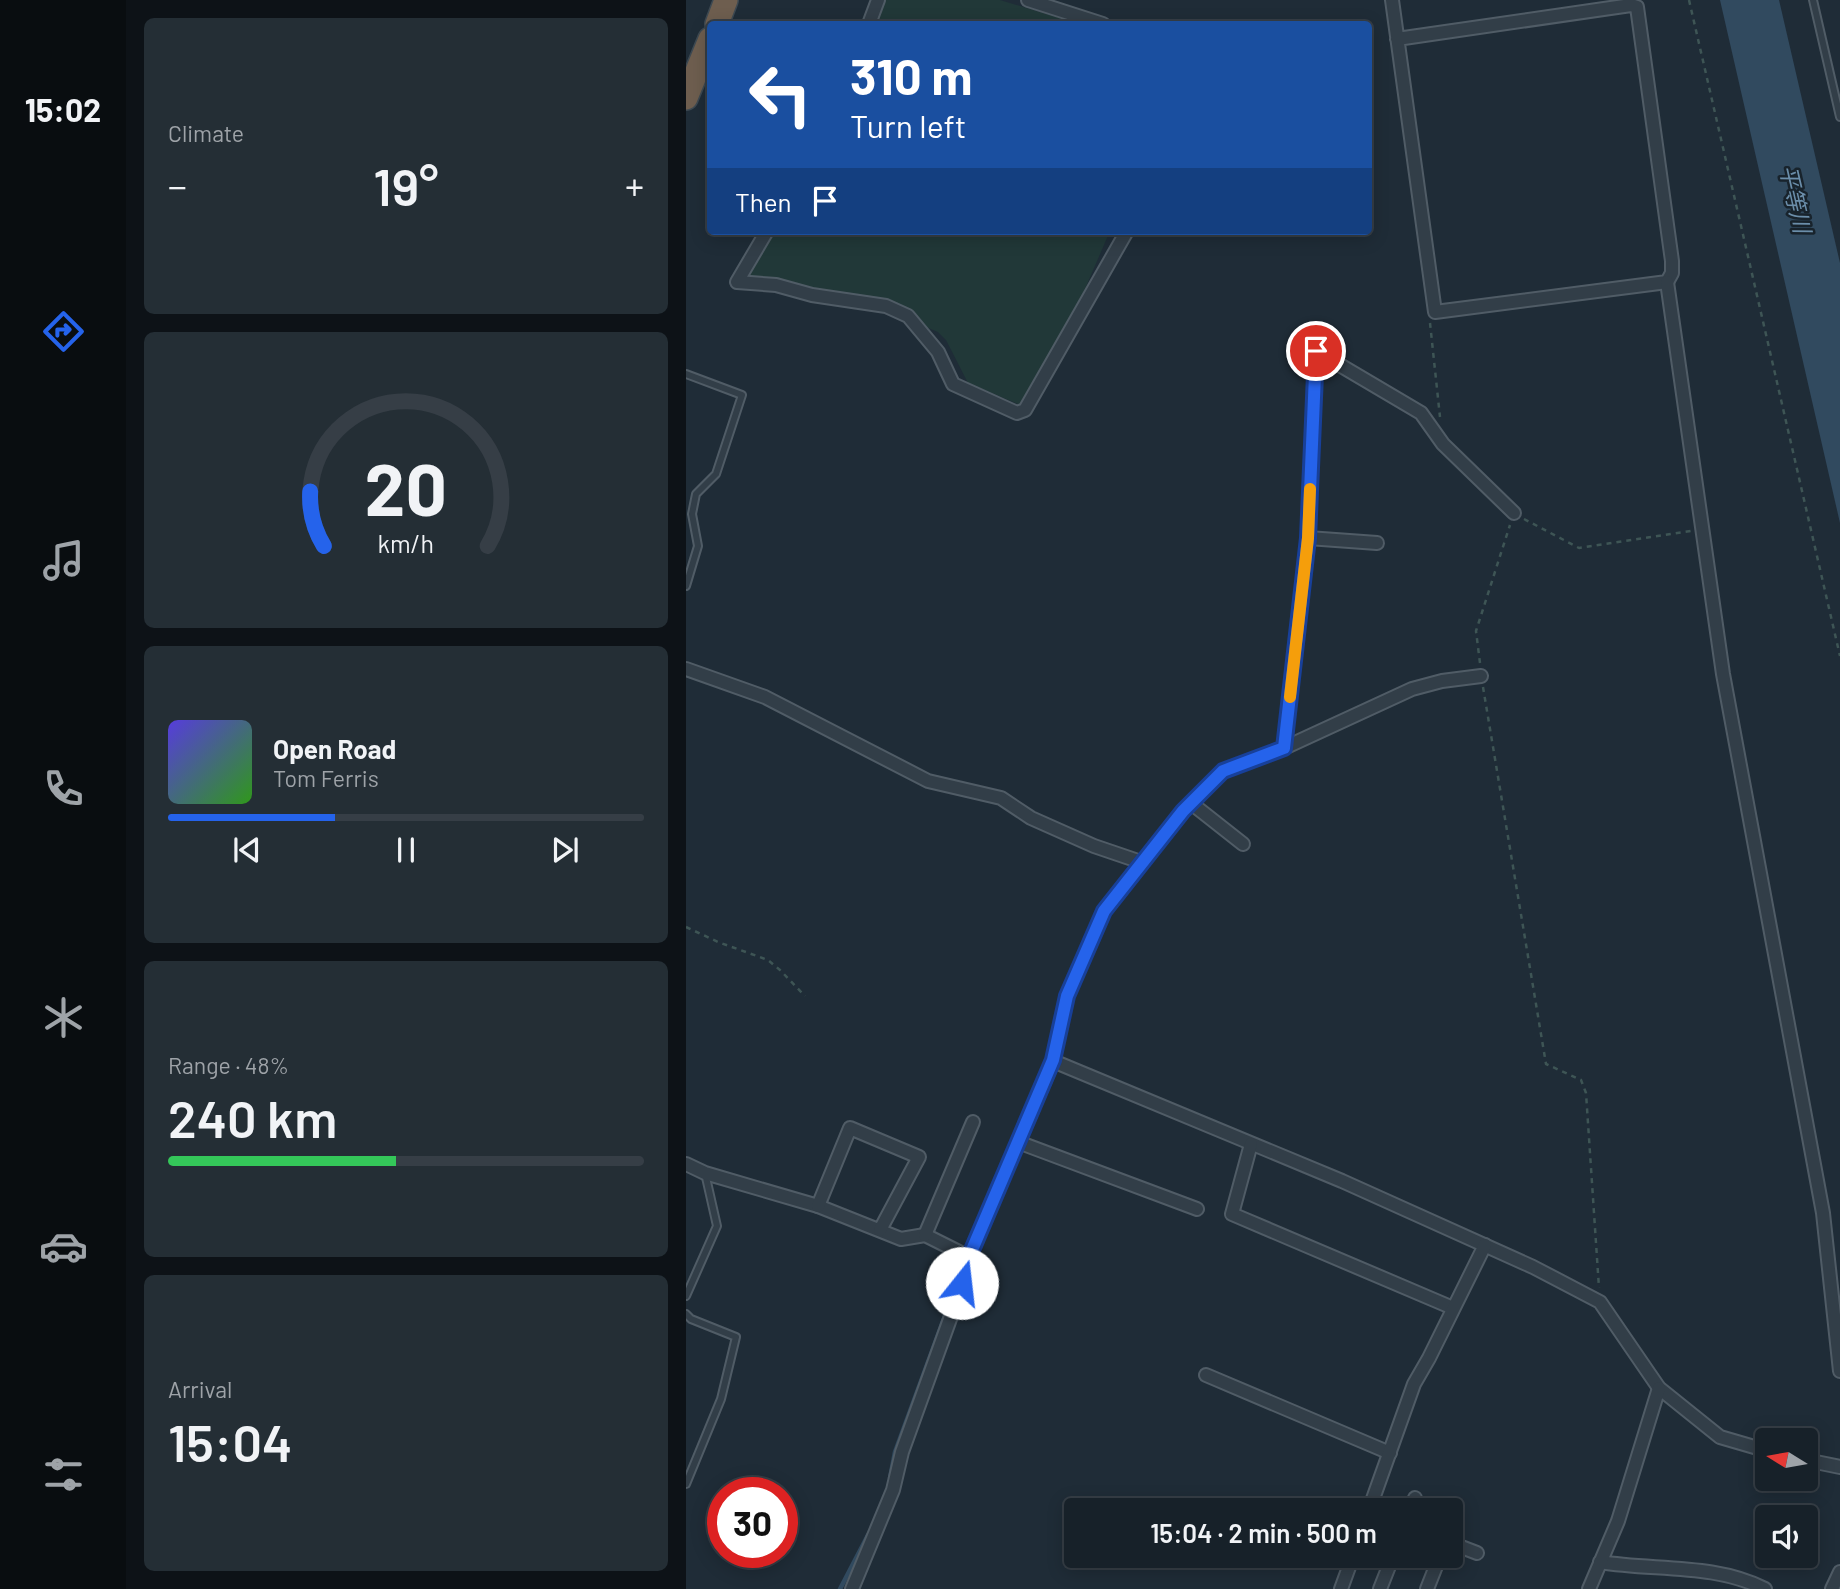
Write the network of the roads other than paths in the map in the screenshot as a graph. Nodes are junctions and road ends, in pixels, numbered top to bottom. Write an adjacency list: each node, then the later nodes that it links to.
1 (726, 0): 7 (highway)
2 (878, 0): 8 (street)
3 (1028, 0): 9 (street)
4 (1392, 0): 10 (street)
5 (1813, 0): 13 (lane)
6 (1631, 3): 10 (street); 16 (street)
7 (717, 21)
8 (870, 21)
9 (1094, 21)
10 (1397, 39): 16 (street)
11 (707, 53): 12 (highway)
12 (686, 98)
13 (1840, 117)
14 (765, 235): 15 (street)
15 (1125, 235)
16 (1667, 282): 43 (street)
17 (686, 374): 21 (lane)
18 (1514, 513): 19 (street)
19 (1308, 538): 20 (street); 24 (street)
20 (1377, 543)
21 (686, 586)
22 (687, 671): 27 (street)
23 (1481, 676): 24 (street)
24 (1284, 748): 25 (street)
25 (1191, 803): 26 (street); 27 (street)
26 (1243, 844)
27 (1142, 862): 28 (street)
28 (1053, 1060): 30 (street); 31 (street)
29 (973, 1122): 37 (street)
30 (1018, 1142): 35 (street); 39 (street)
31 (1251, 1144): 38 (street); 41 (street)
32 (686, 1164): 33 (street)
33 (705, 1173): 34 (street); 40 (lane)
34 (818, 1206): 36 (street); 36 (street)
35 (1198, 1209)
36 (880, 1230): 37 (street)
37 (925, 1235): 39 (street)
38 (1485, 1245): 41 (street); 45 (street)
39 (969, 1257): 59 (street)
40 (686, 1296)
41 (1453, 1308): 47 (street)
42 (686, 1314): 50 (lane)
43 (1840, 1371)
44 (1206, 1375): 47 (street)
45 (1659, 1388): 46 (street); 54 (street)
46 (1755, 1447)
47 (1390, 1453): 51 (street)
48 (1818, 1462): 49 (street)
49 (1840, 1466)
50 (686, 1484)
51 (1373, 1498)
52 (1463, 1548): 53 (street)
53 (1477, 1553)
54 (1600, 1562): 63 (street); 64 (street)
55 (1349, 1568): 60 (street)
56 (1388, 1568): 61 (street)
57 (1435, 1568): 62 (street)
58 (1840, 1572): 65 (street)
59 (852, 1589)
60 (1341, 1589)
61 (1380, 1589)
62 (1426, 1589)
63 (1589, 1589)
64 (1765, 1589)
65 (1832, 1589)

